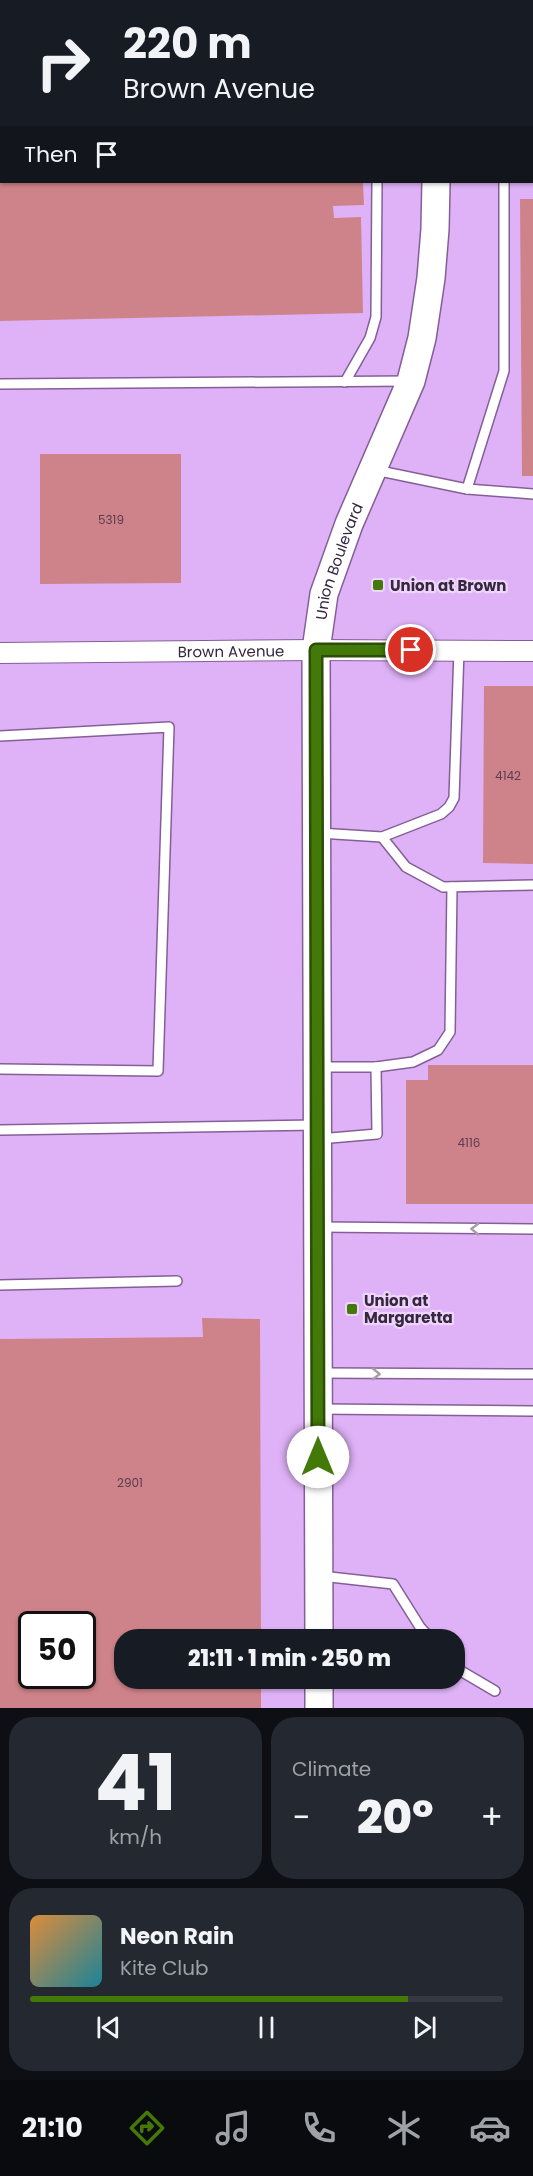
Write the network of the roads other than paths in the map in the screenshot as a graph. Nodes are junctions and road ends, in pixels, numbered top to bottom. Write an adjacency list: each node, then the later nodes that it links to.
1 (376, 183): 5 (lane)
2 (435, 183): 4 (main road, Union Boulevard)
3 (504, 183): 8 (lane)
4 (411, 381): 5 (lane); 7 (main road, Union Boulevard)
5 (345, 382): 6 (lane)
6 (0, 384)
7 (373, 469): 8 (lane); 10 (main road, Union Boulevard)
8 (467, 489): 9 (lane)
9 (533, 494)
10 (316, 650): 11 (street, Brown Avenue); 13 (street, Brown Avenue); 15 (main road, Union Boulevard)
11 (459, 650): 12 (street, Brown Avenue); 16 (lane)
12 (533, 651)
13 (0, 652)
14 (0, 736): 21 (lane)
15 (316, 833): 16 (lane); 19 (main road, Union Boulevard)
16 (382, 837): 18 (lane)
17 (533, 885): 18 (lane)
18 (452, 886): 20 (lane)
19 (317, 1067): 20 (lane); 23 (main road, Union Boulevard)
20 (376, 1067): 23 (lane)
21 (0, 1069)
22 (0, 1130): 23 (lane)
23 (317, 1132): 24 (main road, Union Boulevard)
24 (317, 1227): 25 (lane, one-way to 24); 28 (main road, Union Boulevard)
25 (533, 1229)
26 (177, 1281): 27 (lane)
27 (0, 1285)
28 (318, 1372): 29 (lane, one-way to 29); 30 (main road, Union Boulevard)
29 (533, 1374)
30 (318, 1409): 31 (lane); 32 (main road, Union Boulevard)
31 (533, 1411)
32 (318, 1576): 33 (main road, Union Boulevard); 34 (lane)
33 (319, 1629)
34 (422, 1629)
35 (465, 1673): 37 (lane)
36 (319, 1689): 38 (main road)
37 (495, 1691)
38 (319, 1708)

